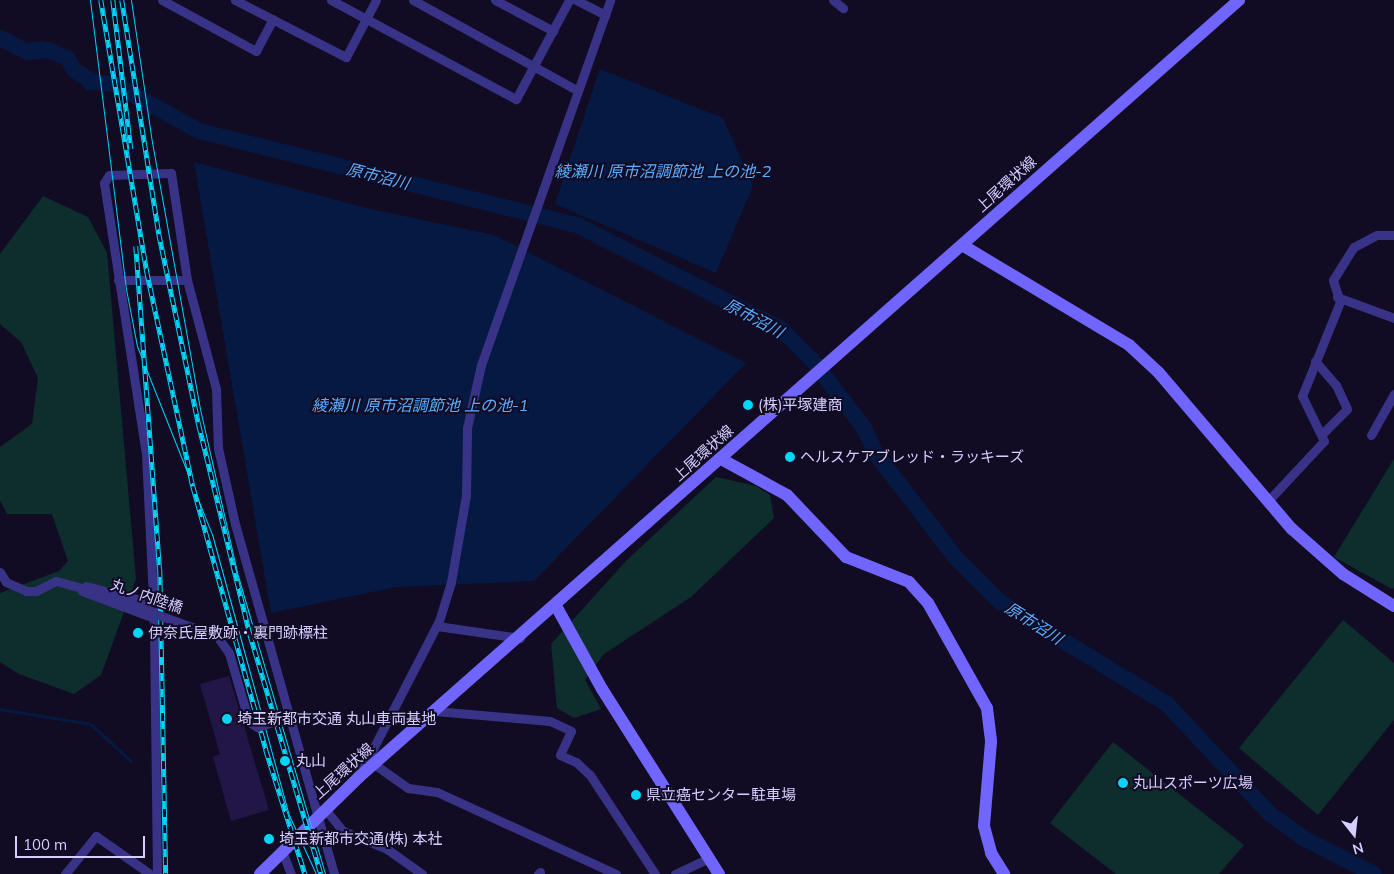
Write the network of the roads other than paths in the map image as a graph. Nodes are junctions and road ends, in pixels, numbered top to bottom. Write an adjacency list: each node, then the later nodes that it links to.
1 (162, 0): 15 (street)
2 (235, 0): 15 (street)
3 (331, 0): 14 (street)
4 (376, 0): 14 (street)
5 (413, 0): 17 (street)
6 (495, 0): 16 (street)
7 (569, 0): 16 (street)
8 (576, 0): 13 (street)
9 (610, 0): 13 (street)
10 (834, 0): 12 (street)
11 (1239, 0): 20 (street, 上尾環状線)
12 (843, 8)
13 (605, 15): 18 (street)
14 (365, 19): 15 (street); 17 (street)
15 (273, 20)
16 (553, 31): 17 (street)
17 (535, 66): 18 (street)
18 (578, 90): 37 (street)
19 (1394, 235): 23 (street)
20 (962, 245): 29 (street, 上尾環状線); 30 (street)
21 (118, 280): 22 (street); 22 (street); 33 (street)
22 (187, 280): 40 (street)
23 (1337, 297): 24 (street); 25 (street)
24 (1394, 318)
25 (1316, 361): 27 (street); 27 (street)
26 (1394, 394): 28 (street)
27 (1322, 433): 30 (street)
28 (1371, 435)
29 (721, 459): 34 (street, 上尾環状線); 57 (street)
30 (1268, 501): 35 (street)
31 (0, 572): 32 (street)
32 (78, 588): 33 (street); 36 (street); 40 (street, 丸ノ内陸橋, bridge)
33 (154, 603): 36 (street)
34 (556, 606): 38 (street, 上尾環状線); 45 (street)
35 (1394, 606)
36 (154, 618): 48 (street)
37 (437, 626): 38 (street); 42 (street)
38 (520, 638): 39 (street, 上尾環状線)
39 (435, 711): 41 (street, 上尾環状線); 54 (street)
40 (284, 719): 43 (street)
41 (374, 764): 42 (street, 上尾環状線); 53 (street)
42 (359, 776): 43 (street, 上尾環状線)
43 (322, 812): 44 (street, 上尾環状線); 51 (street); 52 (street)
44 (282, 851): 49 (street, 上尾環状線); 50 (street)
45 (709, 858): 55 (street); 56 (street)
46 (65, 874): 47 (street)
47 (150, 874)
48 (157, 874)
49 (260, 874)
50 (290, 874)
51 (334, 874)
52 (422, 874)
53 (616, 874)
54 (654, 874)
55 (675, 874)
56 (719, 874)
57 (1004, 874)

